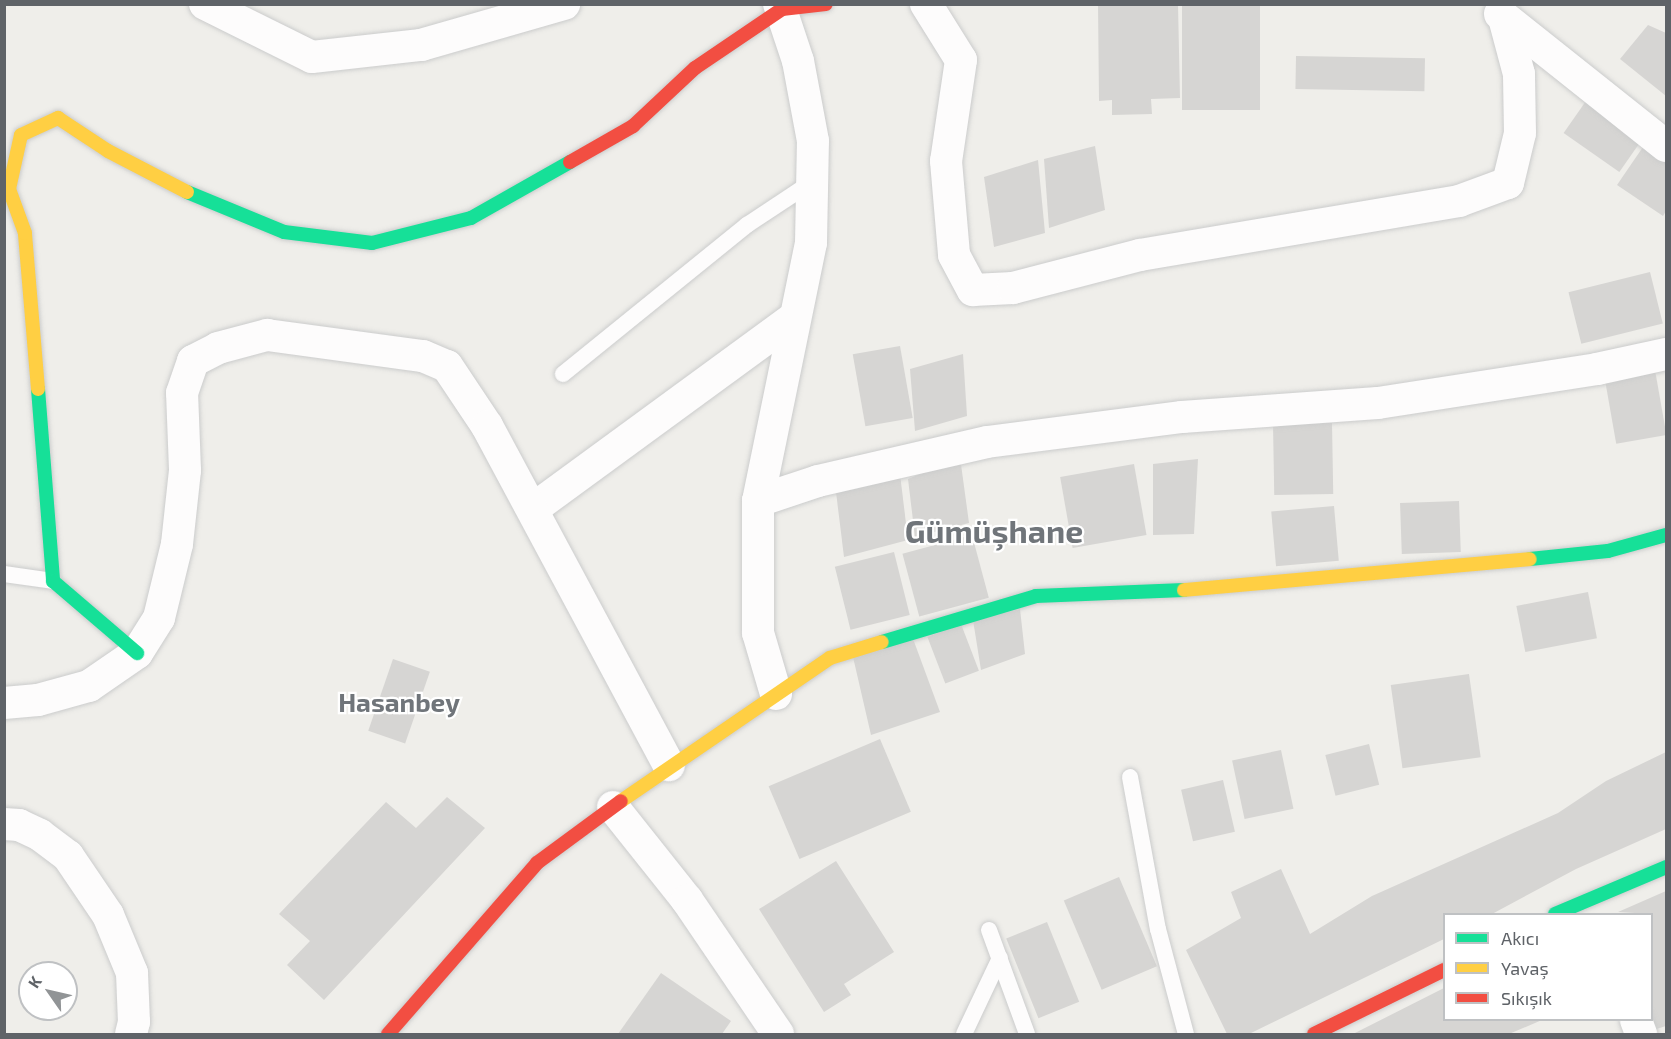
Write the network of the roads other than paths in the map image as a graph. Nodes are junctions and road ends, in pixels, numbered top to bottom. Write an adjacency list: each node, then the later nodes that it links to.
1 (206, 4): 2 (street)
2 (564, 4)
3 (826, 4): 5 (main road)
4 (926, 4): 6 (street)
5 (780, 7): 8 (street); 16 (main road)
6 (1497, 11): 7 (street)
7 (1666, 146)
8 (812, 182): 9 (street); 11 (lane)
9 (794, 318): 12 (street); 13 (street)
10 (1666, 354): 12 (street)
11 (563, 374)
12 (758, 501): 18 (street)
13 (533, 509): 17 (street); 20 (street)
14 (1666, 535): 18 (main road)
15 (4, 574): 16 (lane)
16 (53, 581): 17 (main road)
17 (137, 653): 19 (street)
18 (776, 694): 20 (main road)
19 (4, 703)
20 (669, 765): 22 (main road)
21 (1130, 777): 35 (lane)
22 (613, 807): 31 (main road); 32 (street)
23 (4, 824): 30 (street)
24 (1666, 867): 25 (main road)
25 (1601, 904): 26 (main road)
26 (1563, 913)
27 (989, 930): 28 (lane)
28 (1000, 958): 33 (lane); 34 (lane)
29 (1443, 970): 36 (main road)
30 (131, 1030)
31 (388, 1035)
32 (778, 1035)
33 (964, 1035)
34 (1028, 1035)
35 (1186, 1035)
36 (1314, 1035)

